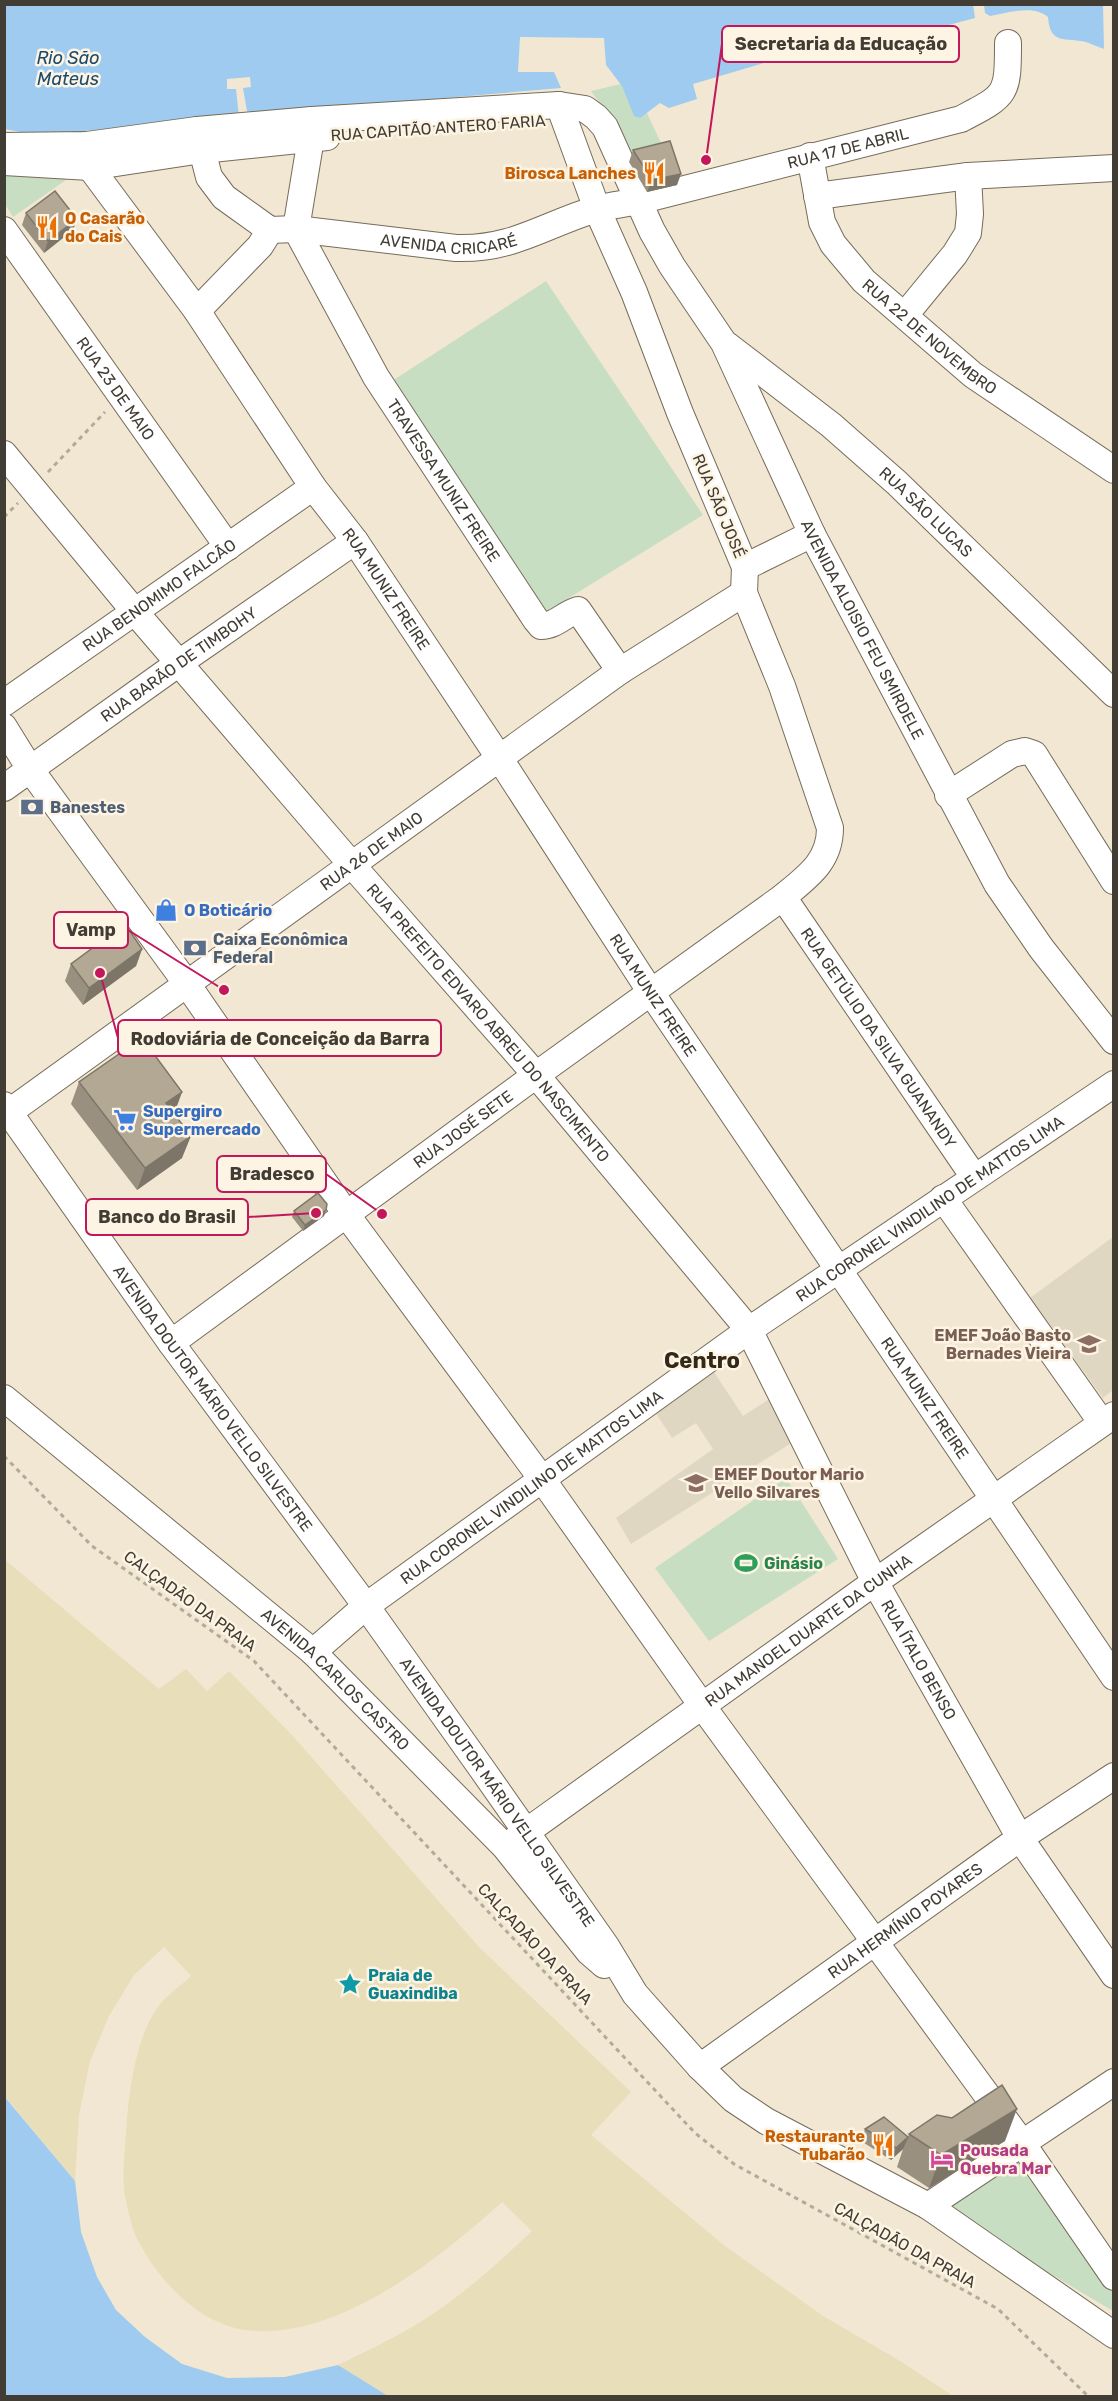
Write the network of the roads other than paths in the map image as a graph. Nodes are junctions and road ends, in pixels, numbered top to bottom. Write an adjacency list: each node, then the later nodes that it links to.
1 (1008, 43): 7 (street, RUA 17 DE ABRIL)
2 (570, 111): 3 (street, RUA CAPITÃO ANTERO FARIA); 12 (street); 13 (street, RUA CAPITÃO ANTERO FARIA)
3 (311, 129): 4 (street); 14 (street)
4 (199, 140): 6 (street); 16 (street)
5 (4, 146): 6 (street)
6 (88, 156): 8 (street); 17 (street, RUA MUNIZ FREIRE)
7 (810, 156): 11 (street, RUA 22 DE NOVEMBRO); 12 (street, RUA 17 DE ABRIL)
8 (4, 162)
9 (1113, 168): 10 (street)
10 (968, 176): 11 (street); 18 (street)
11 (817, 196): 18 (street, RUA 22 DE NOVEMBRO)
12 (638, 201): 13 (street, RUA 17 DE ABRIL); 19 (street, AVENIDA ALOISIO FEU SMIRDELE)
13 (597, 209): 14 (street, AVENIDA CRICARÉ); 26 (street, RUA SÃO JOSÉ)
14 (296, 229): 16 (street, AVENIDA CRICARÉ); 30 (street, TRAVESSA MUNIZ FREIRE)
15 (4, 230): 25 (street, RUA 23 DE MAIO)
16 (270, 230): 17 (street)
17 (197, 311): 22 (street, RUA MUNIZ FREIRE)
18 (905, 315): 21 (street, RUA 22 DE NOVEMBRO)
19 (724, 343): 23 (street, AVENIDA ALOISIO FEU SMIRDELE); 31 (street, RUA SÃO LUCAS)
20 (4, 454): 28 (street, RUA PREFEITO EDVARO ABREU DO NASCIMENTO)
21 (1113, 470)
22 (313, 487): 24 (street, RUA MUNIZ FREIRE); 25 (street, RUA BENOMIMO FALCÃO)
23 (812, 534): 26 (street); 37 (street, AVENIDA ALOISIO FEU SMIRDELE)
24 (355, 541): 29 (street, RUA BARÃO DE TIMBOHY); 34 (street, RUA MUNIZ FREIRE)
25 (228, 547): 28 (street, RUA BENOMIMO FALCÃO)
26 (745, 567): 27 (street, RUA SÃO JOSÉ)
27 (744, 593): 30 (street, RUA 26 DE MAIO); 39 (street, RUA SÃO JOSÉ)
28 (135, 612): 29 (street, RUA PREFEITO EDVARO ABREU DO NASCIMENTO); 32 (street, RUA BENOMIMO FALCÃO)
29 (179, 663): 35 (street, RUA BARÃO DE TIMBOHY); 38 (street, RUA PREFEITO EDVARO ABREU DO NASCIMENTO)
30 (620, 671): 34 (street, RUA 26 DE MAIO)
31 (1113, 694)
32 (4, 703)
33 (4, 727): 35 (street)
34 (500, 759): 38 (street, RUA 26 DE MAIO); 43 (street, RUA MUNIZ FREIRE)
35 (30, 769): 36 (street, RUA BARÃO DE TIMBOHY); 42 (street)
36 (4, 788)
37 (948, 795): 40 (street); 44 (street, AVENIDA ALOISIO FEU SMIRDELE)
38 (352, 866): 42 (street, RUA 26 DE MAIO); 45 (street, RUA PREFEITO EDVARO ABREU DO NASCIMENTO)
39 (811, 873): 41 (street, RUA JOSÉ SETE)
40 (1113, 881)
41 (783, 897): 43 (street, RUA JOSÉ SETE); 48 (street, RUA GETÚLIO DA SILVA GUANANDY)
42 (187, 984): 47 (street, RUA 26 DE MAIO); 50 (street)
43 (651, 991): 45 (street, RUA JOSÉ SETE); 51 (street, RUA MUNIZ FREIRE)
44 (1113, 1041)
45 (536, 1075): 50 (street, RUA JOSÉ SETE); 52 (street, RUA PREFEITO EDVARO ABREU DO NASCIMENTO)
46 (1113, 1084): 48 (street, RUA CORONEL VINDILINO DE MATTOS LIMA)
47 (6, 1112): 53 (street, AVENIDA DOUTOR MÁRIO VELLO SILVESTRE)
48 (974, 1177): 49 (street, RUA CORONEL VINDILINO DE MATTOS LIMA)
49 (943, 1198): 51 (street, RUA CORONEL VINDILINO DE MATTOS LIMA); 55 (street)
50 (346, 1214): 53 (street, RUA JOSÉ SETE); 56 (street)
51 (838, 1269): 52 (street, RUA CORONEL VINDILINO DE MATTOS LIMA); 57 (street, RUA MUNIZ FREIRE)
52 (749, 1330): 56 (street, RUA CORONEL VINDILINO DE MATTOS LIMA); 58 (street, RUA ÍTALO BENSO)
53 (171, 1343): 59 (street, AVENIDA DOUTOR MÁRIO VELLO SILVESTRE)
54 (4, 1398): 60 (street, AVENIDA CARLOS CASTRO)
55 (1108, 1419): 57 (street, RUA MANOEL DUARTE DA CUNHA)
56 (542, 1479): 59 (street, RUA CORONEL VINDILINO DE MATTOS LIMA); 62 (street)
57 (993, 1501): 58 (street, RUA MANOEL DUARTE DA CUNHA); 61 (street, RUA MUNIZ FREIRE)
58 (876, 1582): 62 (street, RUA MANOEL DUARTE DA CUNHA); 64 (street, RUA ÍTALO BENSO)
59 (366, 1606): 60 (street, RUA CORONEL VINDILINO DE MATTOS LIMA); 65 (street, AVENIDA DOUTOR MÁRIO VELLO SILVESTRE)
60 (313, 1652): 65 (street, AVENIDA CARLOS CASTRO)
61 (1113, 1677)
62 (703, 1707): 65 (street, RUA MANOEL DUARTE DA CUNHA); 66 (street)
63 (1113, 1776): 64 (street, RUA HERMÍNIO POYARES)
64 (1020, 1838): 66 (street, RUA HERMÍNIO POYARES); 67 (street, RUA ÍTALO BENSO)
65 (515, 1840): 68 (street, AVENIDA DOUTOR MÁRIO VELLO SILVESTRE)
66 (874, 1941): 68 (street, RUA HERMÍNIO POYARES); 70 (street)
67 (1113, 1975)
68 (699, 2067): 71 (street, AVENIDA DOUTOR MÁRIO VELLO SILVESTRE)
69 (1113, 2082): 70 (street)
70 (1022, 2143): 71 (street); 72 (street)
71 (928, 2206): 73 (street, AVENIDA DOUTOR MÁRIO VELLO SILVESTRE)
72 (1113, 2277)
73 (1113, 2335)

